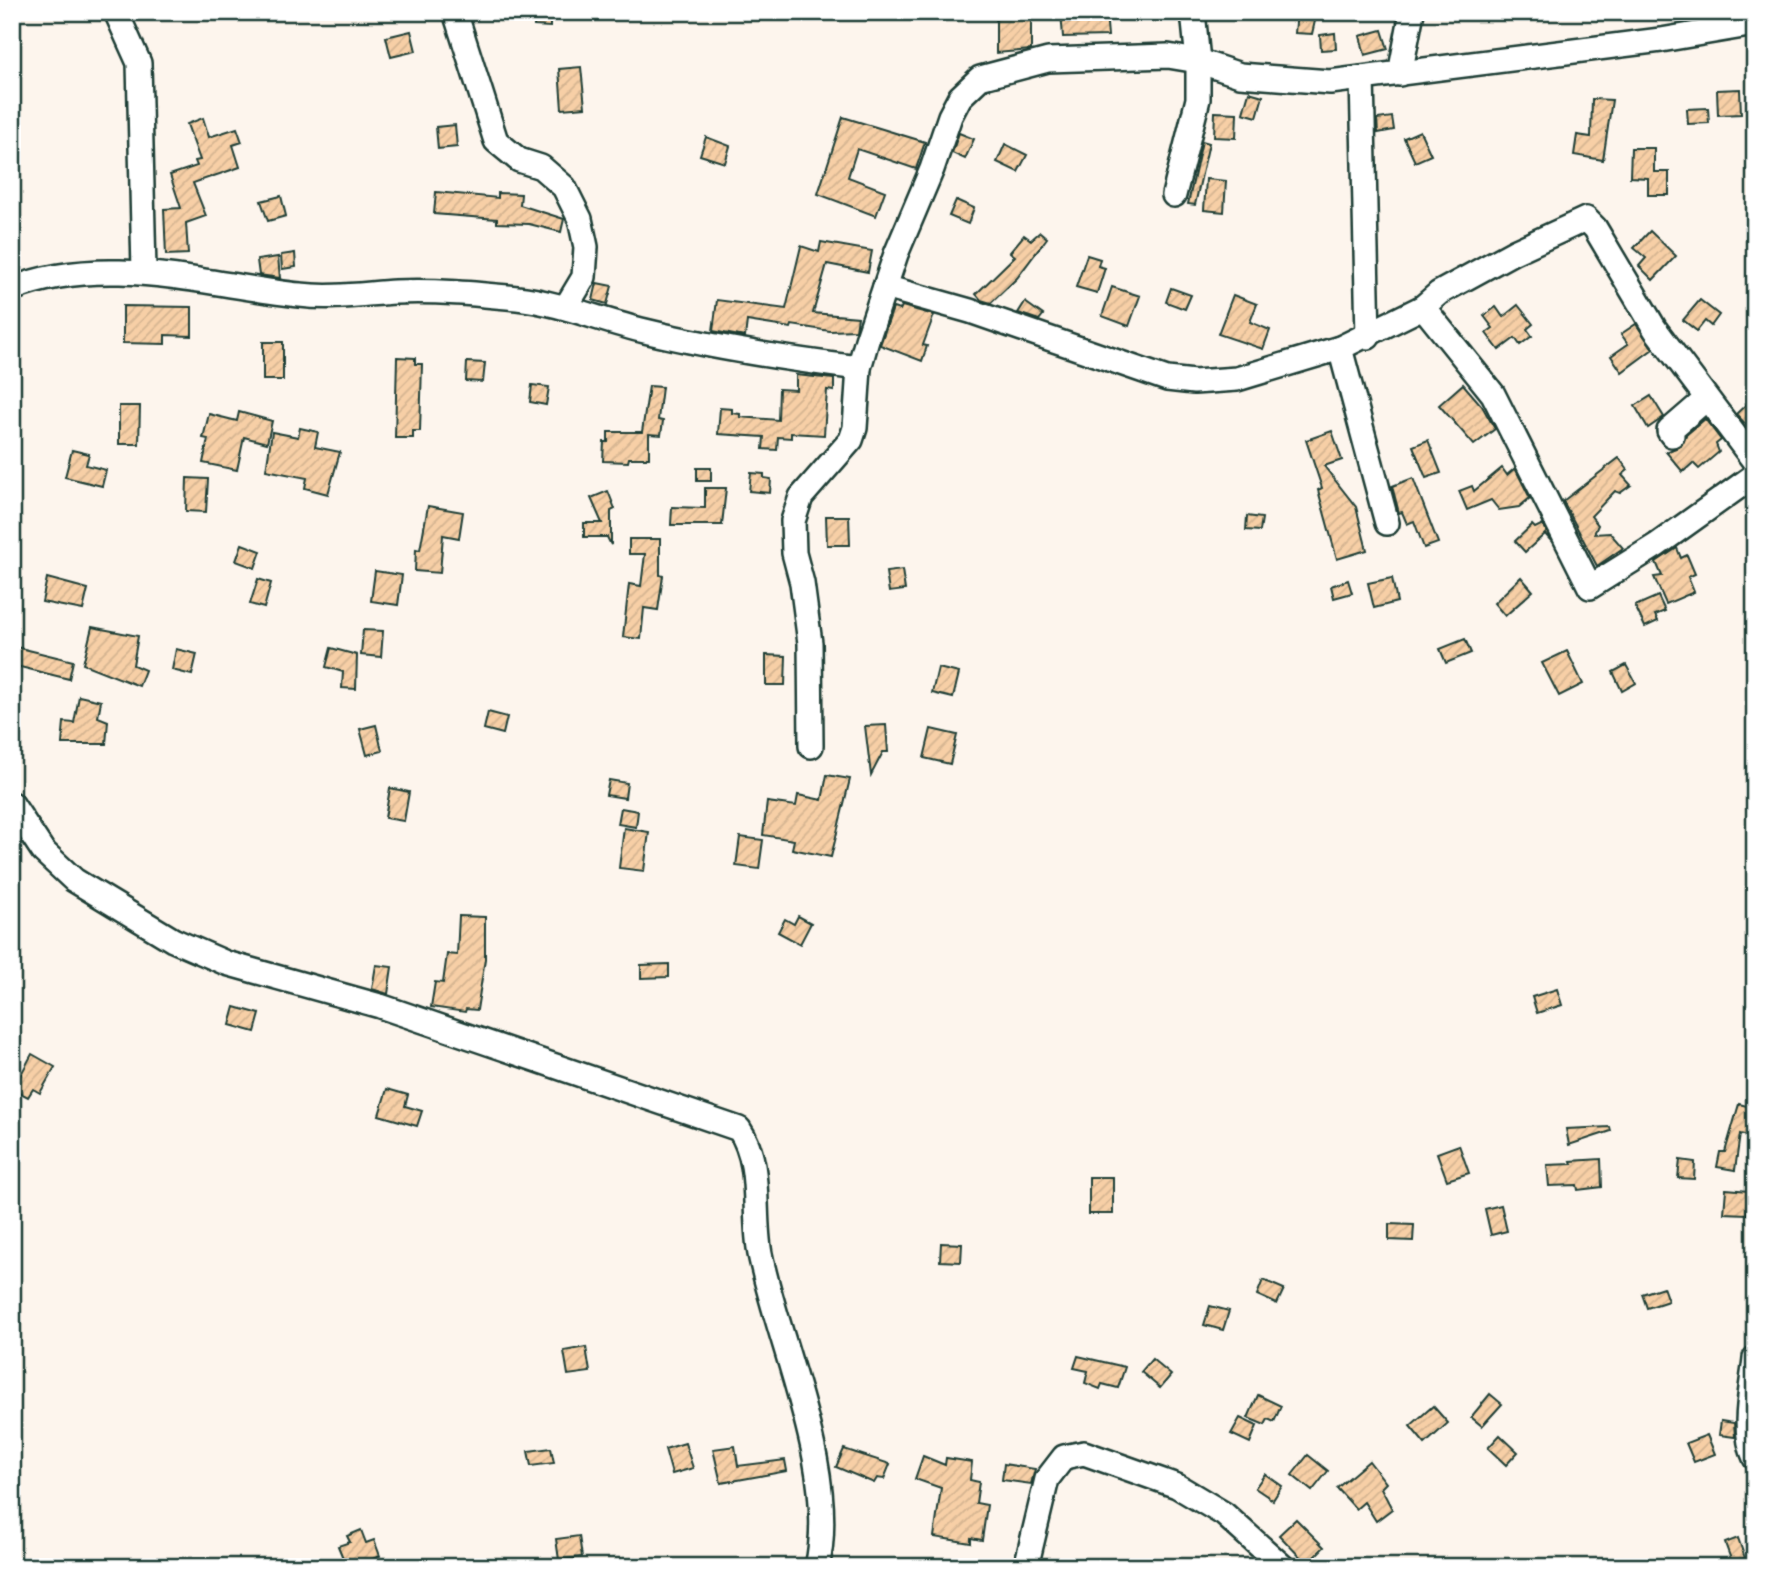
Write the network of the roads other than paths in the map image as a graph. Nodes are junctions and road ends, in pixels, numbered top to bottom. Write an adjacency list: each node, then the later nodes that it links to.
1 (116, 12): 10 (street)
2 (455, 12): 13 (street)
3 (1193, 12): 6 (street)
4 (1412, 12): 7 (street)
5 (1755, 24): 7 (street)
6 (1198, 61): 8 (street); 9 (street); 11 (street)
7 (1400, 74): 8 (street)
8 (1362, 78): 15 (street)
9 (1174, 195)
10 (144, 271): 12 (street); 13 (street)
11 (885, 287): 16 (street); 17 (street)
12 (12, 289)
13 (566, 307): 17 (street)
14 (1423, 307): 15 (street); 18 (street); 21 (street)
15 (1368, 337): 16 (street)
16 (1340, 348): 22 (street)
17 (859, 368): 23 (street)
18 (1706, 399): 19 (street); 20 (street)
19 (1672, 435)
20 (1755, 462)
21 (1755, 475)
22 (1387, 523)
23 (811, 747)
24 (12, 804): 27 (street)
25 (1755, 1358): 26 (street)
26 (1755, 1458)
27 (817, 1567)
28 (1026, 1567): 29 (street)
29 (1283, 1567)

